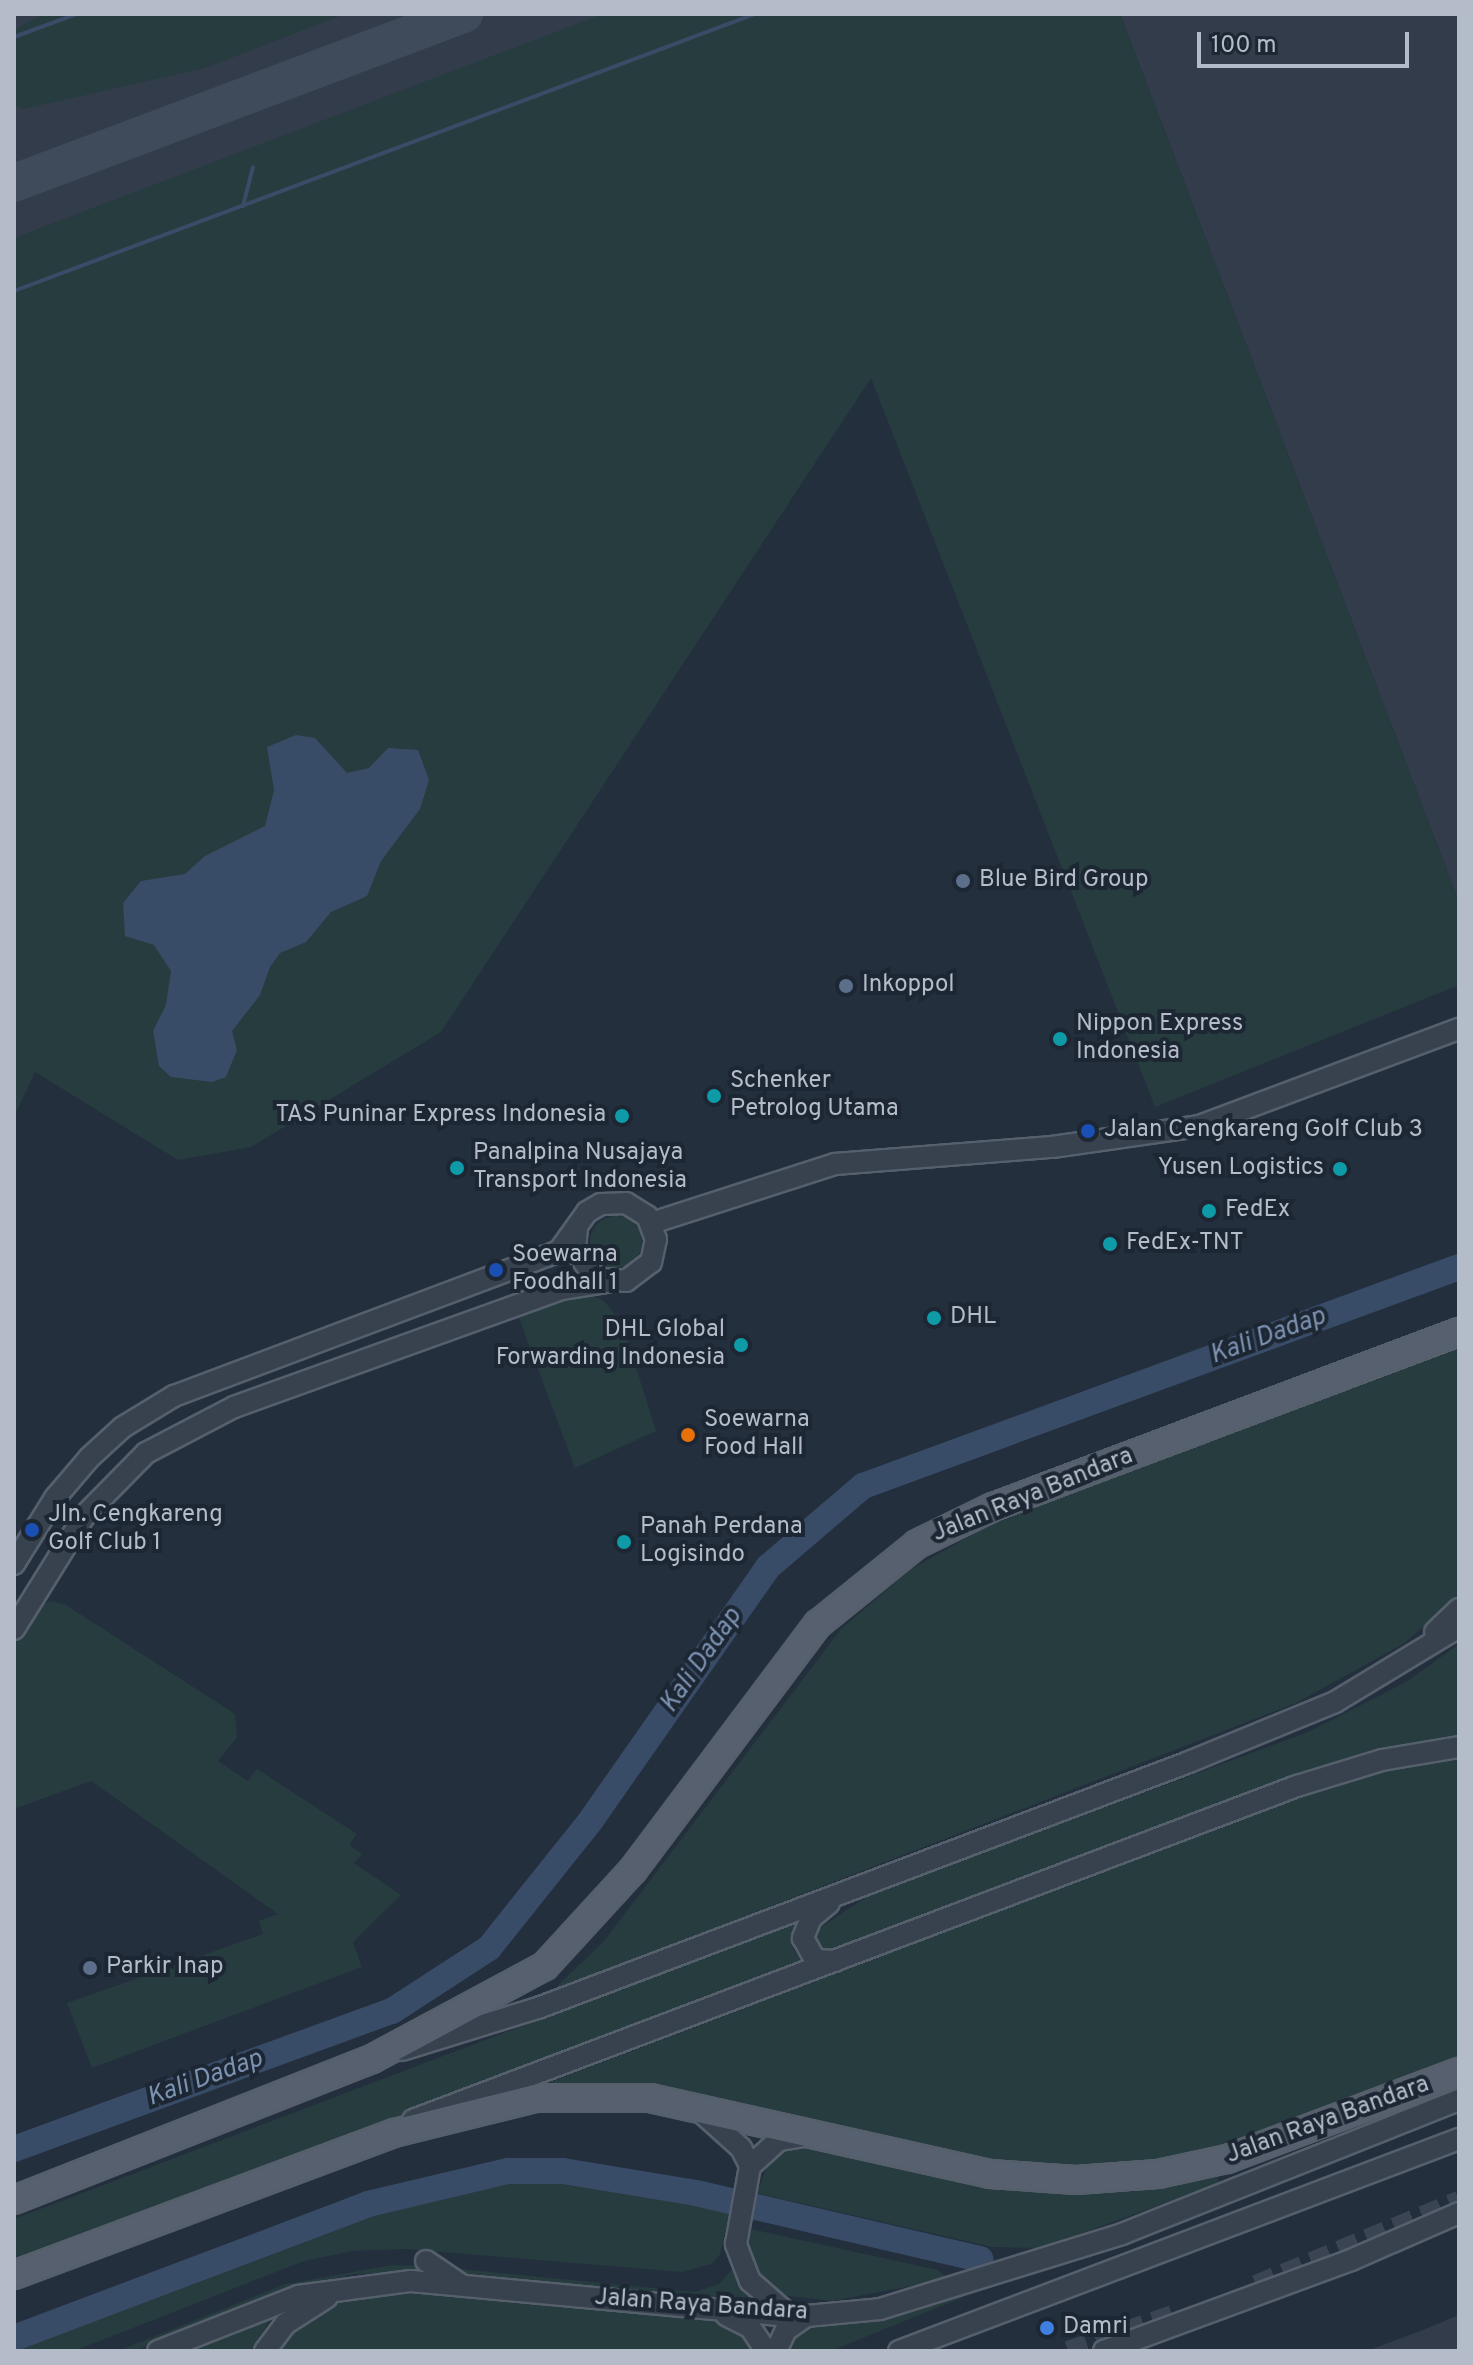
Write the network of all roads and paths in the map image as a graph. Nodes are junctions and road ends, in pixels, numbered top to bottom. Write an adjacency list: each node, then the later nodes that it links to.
1 (1459, 1029): 2 (street)
2 (652, 1223): 3 (street); 4 (street)
3 (577, 1226): 4 (street); 6 (street)
4 (607, 1282): 7 (street)
5 (1459, 1332): 19 (main road, Jalan Raya Bandara)
6 (221, 1375): 7 (street); 8 (street)
7 (234, 1407): 9 (street)
8 (127, 1424): 9 (street); 10 (street)
9 (146, 1453): 11 (street)
10 (16, 1561): 11 (street)
11 (48, 1576): 14 (street)
12 (1459, 1609): 15 (street, Jalan Raya Bandara)
13 (1459, 1627): 15 (street, Jalan Raya Bandara)
14 (14, 1629)
15 (1407, 1661): 17 (street, Jalan Raya Bandara)
16 (1459, 1747): 18 (street, Jalan Raya Bandara)
17 (864, 1884): 18 (street); 19 (street, Jalan Raya Bandara)
18 (843, 1959): 23 (street, Jalan Raya Bandara)
19 (372, 2059): 27 (main road, Jalan Raya Bandara)
20 (1459, 2072): 24 (main road, Jalan Raya Bandara)
21 (1459, 2100): 34 (street, Jalan Raya Bandara)
22 (684, 2104): 23 (main road, Jalan Raya Bandara); 24 (main road, Jalan Raya Bandara); 26 (street)
23 (394, 2133): 30 (main road, Jalan Raya Bandara)
24 (823, 2138): 26 (street)
25 (1459, 2139): 39 (street)
26 (749, 2169): 34 (street)
27 (14, 2200)
28 (1459, 2213): 40 (street)
29 (426, 2261): 31 (street)
30 (14, 2275)
31 (463, 2285): 32 (street, Jalan Raya Bandara); 33 (street, Jalan Raya Bandara)
32 (347, 2287): 35 (street, Jalan Raya Bandara); 36 (street)
33 (691, 2307): 34 (street, Jalan Raya Bandara); 37 (street)
34 (801, 2316): 38 (street)
35 (158, 2351)
36 (265, 2351)
37 (766, 2351)
38 (776, 2351)
39 (899, 2351)
40 (1104, 2351)

